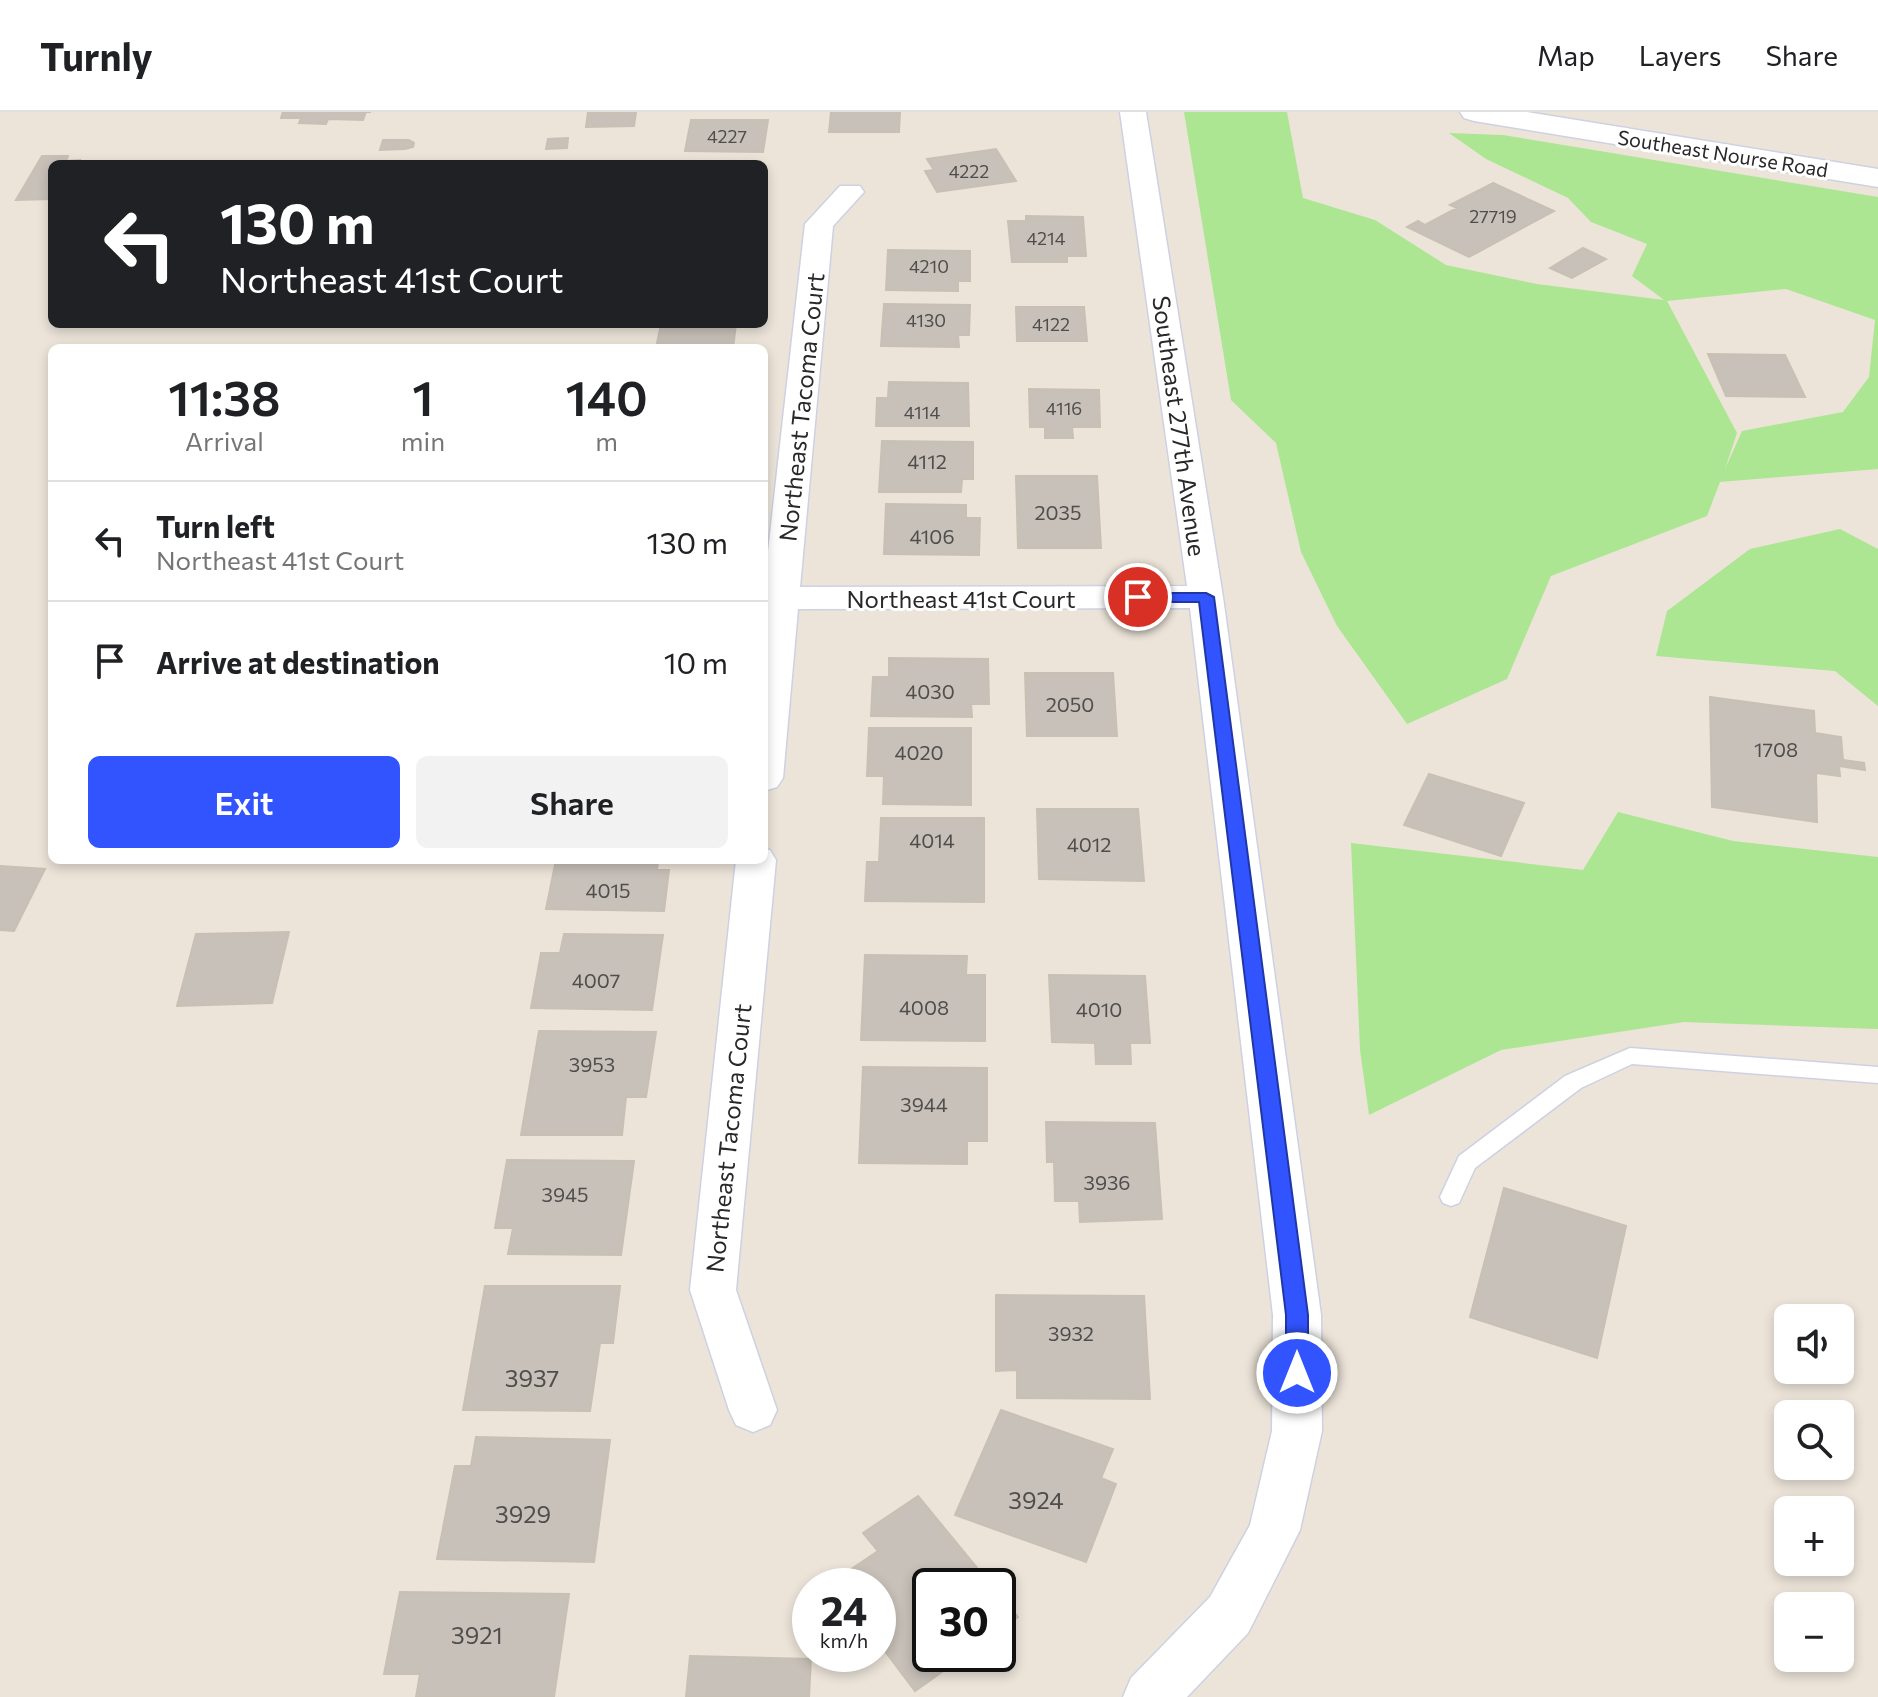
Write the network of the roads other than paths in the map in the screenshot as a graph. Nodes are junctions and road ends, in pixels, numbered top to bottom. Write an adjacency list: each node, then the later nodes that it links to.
1 (1133, 112): 5 (street, Southeast 277th Avenue)
2 (1474, 112): 3 (street, Southeast Nourse Road)
3 (1878, 178)
4 (850, 192): 6 (street, Northeast Tacoma Court)
5 (1206, 597): 6 (street, Northeast 41st Court); 12 (street, Southeast 277th Avenue)
6 (773, 598): 7 (street, Northeast Tacoma Court)
7 (768, 698)
8 (756, 864): 11 (street, Northeast Tacoma Court)
9 (1878, 1075): 10 (lane)
10 (1451, 1197)
11 (753, 1410)
12 (1150, 1697)

